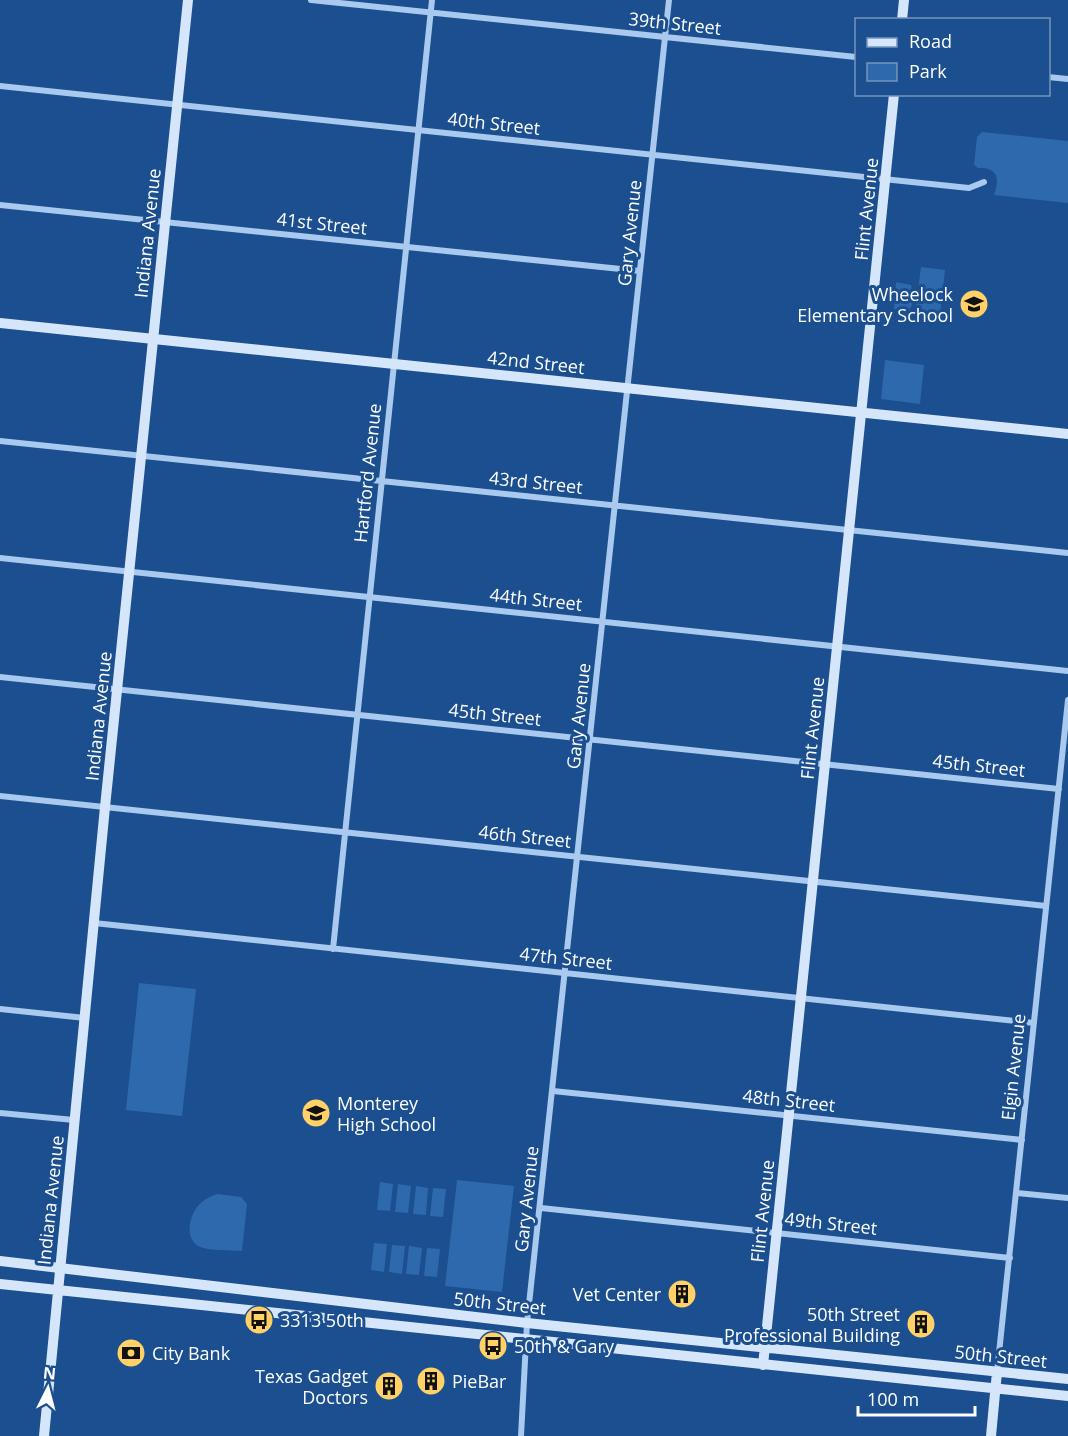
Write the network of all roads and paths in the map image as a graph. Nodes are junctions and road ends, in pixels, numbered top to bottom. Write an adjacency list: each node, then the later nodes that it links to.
1 (188, 0): 14 (main road, Indiana Avenue)
2 (312, 0): 6 (street, 39th Street)
3 (432, 0): 6 (street, Hartford Avenue)
4 (669, 0): 8 (street, Gary Avenue)
5 (904, 0): 7 (main road)
6 (430, 12): 8 (street, 39th Street); 15 (street, Hartford Avenue)
7 (902, 18)
8 (665, 37): 9 (street, 39th Street); 16 (street, Gary Avenue)
9 (855, 57)
10 (1050, 77): 11 (street)
11 (1068, 79)
12 (0, 86): 14 (street, 40th Street)
13 (894, 96): 17 (main road, Flint Avenue)
14 (177, 105): 15 (street, 40th Street); 20 (main road, Indiana Avenue)
15 (418, 130): 16 (street, 40th Street); 21 (street, Hartford Avenue)
16 (653, 155): 17 (street, 40th Street); 22 (street, Gary Avenue)
17 (886, 179): 18 (street, 40th Street); 27 (main road, Flint Avenue)
18 (984, 182)
19 (0, 205): 20 (street, 41st Street)
20 (165, 222): 21 (street, 41st Street); 24 (main road, Indiana Avenue)
21 (406, 247): 22 (street, 41st Street); 25 (street, Hartford Avenue)
22 (640, 271): 26 (street, Gary Avenue)
23 (0, 323): 24 (main road, 42nd Street)
24 (153, 338): 25 (main road, 42nd Street); 30 (main road, Indiana Avenue)
25 (394, 364): 26 (main road, 42nd Street); 31 (street, Hartford Avenue)
26 (628, 388): 27 (main road, 42nd Street); 32 (street, Gary Avenue)
27 (861, 413): 28 (main road, 42nd Street); 33 (main road, Flint Avenue)
28 (1068, 434)
29 (0, 441): 30 (street, 43rd Street)
30 (141, 455): 31 (street, 43rd Street); 36 (main road, Indiana Avenue)
31 (381, 481): 32 (street, 43rd Street); 37 (street, Hartford Avenue)
32 (615, 505): 33 (street, 43rd Street); 38 (street, Gary Avenue)
33 (849, 530): 34 (street, 43rd Street); 39 (main road, Flint Avenue)
34 (1068, 553)
35 (0, 558): 36 (street, 44th Street)
36 (129, 572): 37 (street, 44th Street); 42 (main road, Indiana Avenue)
37 (369, 597): 38 (street, 44th Street); 44 (street, Hartford Avenue)
38 (603, 622): 39 (street, 44th Street); 45 (street, Gary Avenue)
39 (837, 646): 40 (street, 44th Street); 47 (main road, Flint Avenue)
40 (1068, 671)
41 (0, 677): 42 (street, 45th Street)
42 (117, 690): 44 (street, 45th Street); 50 (main road, Indiana Avenue)
43 (1068, 700): 46 (street, Elgin Avenue)
44 (357, 715): 45 (street, 45th Street); 51 (street, Hartford Avenue)
45 (591, 740): 47 (street, 45th Street); 52 (street, Gary Avenue)
46 (1065, 761): 48 (street, Elgin Avenue)
47 (825, 764): 48 (street, 45th Street); 53 (main road, Flint Avenue)
48 (1059, 789): 54 (street, Elgin Avenue)
49 (0, 796): 50 (street, 46th Street)
50 (105, 807): 51 (street, 46th Street); 55 (main road, Indiana Avenue)
51 (345, 832): 52 (street, 46th Street); 56 (street, Hartford Avenue)
52 (578, 857): 53 (street, 46th Street); 57 (street, Gary Avenue)
53 (813, 881): 54 (street, 46th Street); 58 (main road, Flint Avenue)
54 (1046, 906): 61 (street, Elgin Avenue)
55 (94, 923): 56 (street, 47th Street); 60 (main road, Indiana Avenue)
56 (333, 948): 57 (street, 47th Street)
57 (566, 973): 58 (street, 47th Street); 62 (street, Gary Avenue)
58 (801, 998): 61 (street, 47th Street); 64 (main road, Flint Avenue)
59 (0, 1009): 60 (street)
60 (85, 1018): 65 (main road, Indiana Avenue)
61 (1034, 1023): 66 (street, Elgin Avenue)
62 (553, 1091): 64 (street, 48th Street); 69 (street, Gary Avenue)
63 (0, 1113): 65 (street)
64 (789, 1115): 66 (street, 48th Street); 70 (main road, Flint Avenue)
65 (74, 1120): 73 (main road, Indiana Avenue)
66 (1022, 1140): 67 (street, Elgin Avenue)
67 (1017, 1193): 68 (street); 71 (street, Elgin Avenue)
68 (1068, 1198)
69 (541, 1208): 70 (street, 49th Street); 76 (street, Gary Avenue)
70 (776, 1233): 71 (street, 49th Street); 78 (main road, Flint Avenue)
71 (1010, 1258): 80 (street, Elgin Avenue)
72 (0, 1262): 73 (main road, 50th Street)
73 (60, 1269): 75 (main road, Indiana Avenue); 76 (main road, 50th Street)
74 (0, 1284): 75 (main road, 50th Street)
75 (58, 1290): 77 (main road, 50th Street); 84 (main road, Indiana Avenue)
76 (527, 1323): 77 (street, Gary Avenue); 78 (main road, 50th Street)
77 (526, 1340): 79 (main road, 50th Street); 85 (street, Gary Avenue)
78 (764, 1348): 79 (main road, Flint Avenue); 80 (main road, 50th Street)
79 (763, 1365): 82 (main road, 50th Street)
80 (997, 1372): 81 (main road, 50th Street); 82 (main road, Elgin Avenue)
81 (1068, 1379)
82 (996, 1389): 83 (main road, 50th Street); 86 (main road, Elgin Avenue)
83 (1068, 1396)
84 (44, 1436)
85 (521, 1436)
86 (990, 1436)

